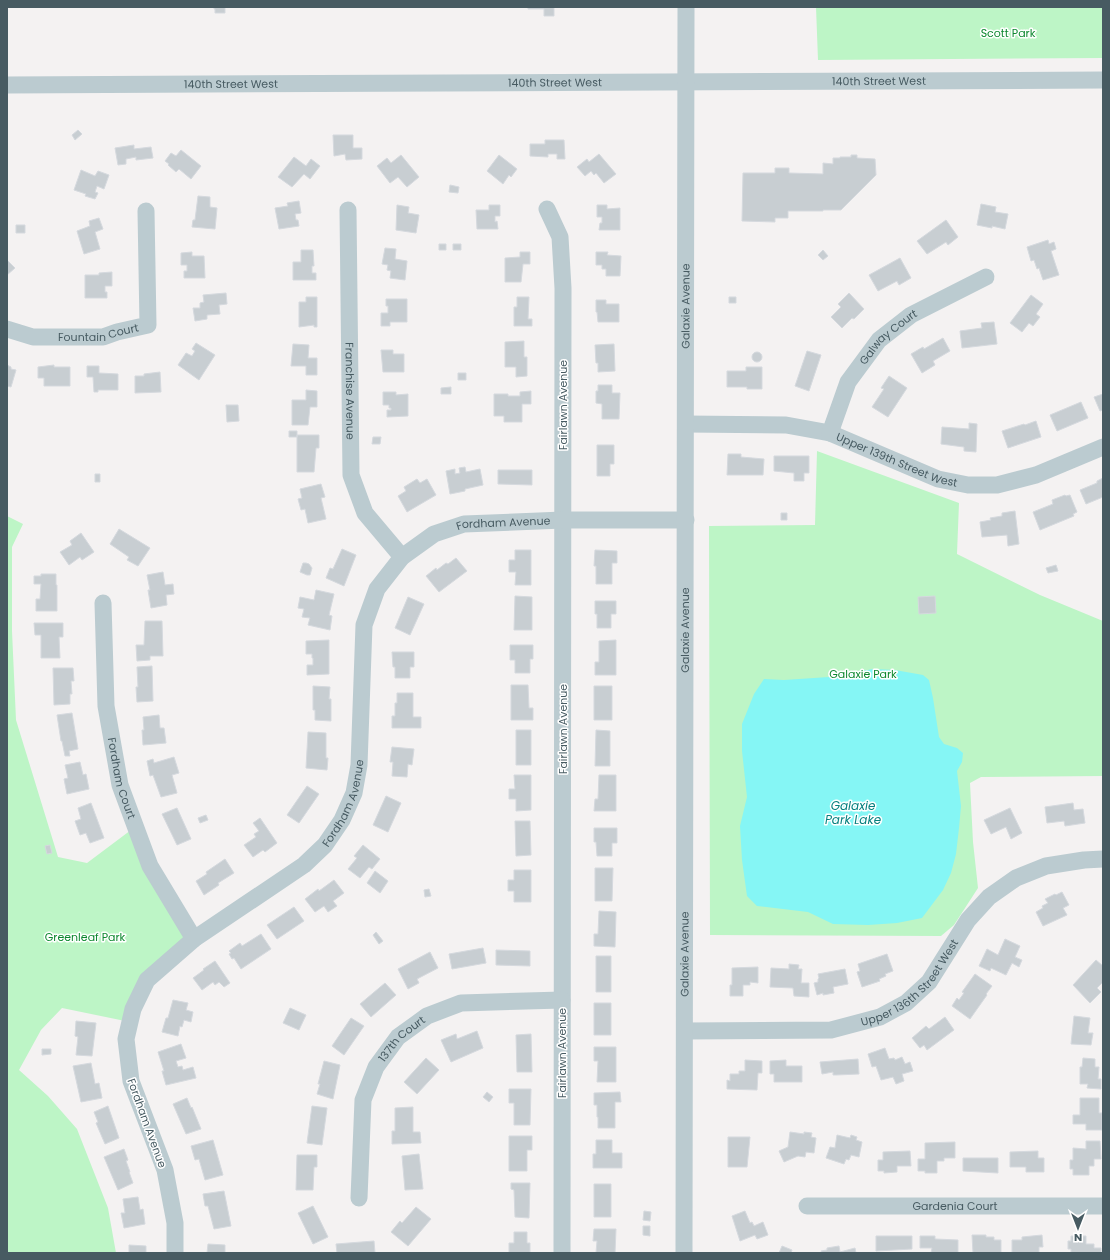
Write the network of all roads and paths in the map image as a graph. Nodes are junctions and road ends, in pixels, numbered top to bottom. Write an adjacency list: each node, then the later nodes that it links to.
1 (686, 7): 3 (street, Galaxie Avenue)
2 (1103, 80): 3 (street, 140th Street West)
3 (686, 82): 4 (street, 140th Street West); 10 (street, Galaxie Avenue)
4 (7, 85)
5 (547, 209): 13 (street, Fairlawn Avenue)
6 (146, 210): 9 (street, Fountain Court)
7 (348, 210): 15 (street, Franchise Avenue)
8 (986, 277): 11 (street, Galway Court)
9 (7, 329)
10 (686, 424): 11 (street, Upper 139th Street West); 14 (street, Galaxie Avenue)
11 (830, 433): 12 (street, Upper 139th Street West)
12 (1103, 448)
13 (563, 520): 14 (street, Fordham Avenue); 15 (street, Fordham Avenue); 19 (street, Fairlawn Avenue)
14 (686, 520): 20 (street, Galaxie Avenue)
15 (402, 557): 18 (street, Fordham Avenue)
16 (103, 603): 18 (street, Fordham Court)
17 (1103, 860): 20 (street, Upper 136th Street West)
18 (194, 939): 24 (street, Fordham Avenue)
19 (562, 1000): 21 (street, 137th Court); 25 (street, Fairlawn Avenue)
20 (685, 1031): 26 (street, Galaxie Avenue)
21 (359, 1198)
22 (807, 1206): 23 (street, Gardenia Court)
23 (1103, 1206)
24 (175, 1253)
25 (562, 1253)
26 (684, 1253)

